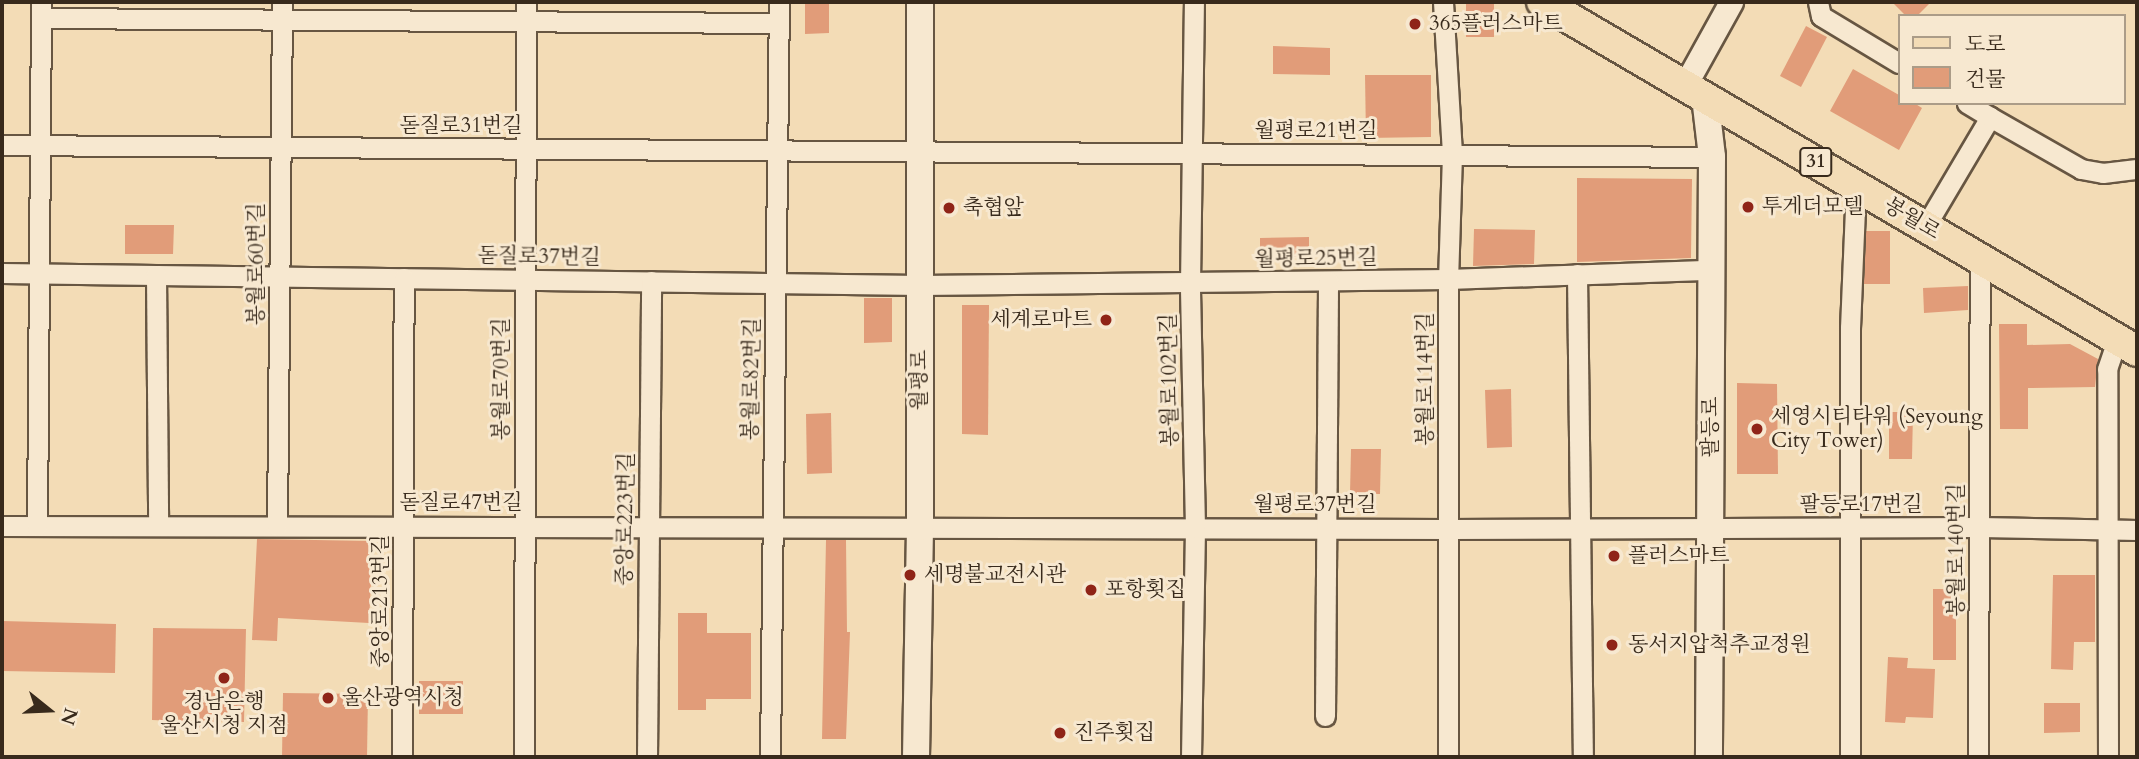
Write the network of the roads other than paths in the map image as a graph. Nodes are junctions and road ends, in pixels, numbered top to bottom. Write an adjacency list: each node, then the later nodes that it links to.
1 (779, 2): 12 (street, 봉월로82번길)
2 (920, 2): 22 (main road, 월평로)
3 (1194, 2): 23 (street, 봉월로102번길)
4 (1443, 2): 24 (street, 봉월로114번길)
5 (1542, 2): 14 (main road, 봉월로 / 31)
6 (1581, 2): 14 (main road)
7 (1731, 2): 14 (street)
8 (1818, 2): 13 (street)
9 (41, 10): 10 (street); 18 (street)
10 (281, 11): 11 (street); 19 (street, 봉월로60번길)
11 (526, 12): 12 (street); 20 (street, 봉월로70번길)
12 (779, 23): 21 (street, 봉월로82번길)
13 (1898, 62)
14 (1695, 83): 25 (main road, 팔등로); 27 (main road, 봉월로 / 31); 28 (main road)
15 (1970, 105): 16 (street)
16 (1990, 117): 26 (street); 28 (street)
17 (2, 145): 18 (street, 돋질로31번길)
18 (40, 145): 19 (street, 돋질로31번길); 32 (street)
19 (281, 147): 20 (street, 돋질로31번길); 35 (street, 봉월로60번길)
20 (526, 149): 21 (street, 돋질로31번길); 37 (street, 봉월로70번길)
21 (777, 151): 22 (street, 돋질로31번길); 41 (street, 봉월로82번길)
22 (920, 152): 23 (street, 월평로21번길); 43 (main road, 월평로)
23 (1194, 154): 24 (street, 월평로21번길); 42 (street, 봉월로102번길)
24 (1452, 154): 25 (street, 월평로21번길); 38 (street, 봉월로114번길)
25 (1712, 158): 30 (main road, 팔등로)
26 (2137, 169)
27 (1856, 186): 28 (main road, 봉월로 / 31); 54 (street)
28 (1929, 219): 29 (main road, 봉월로 / 31); 44 (main road)
29 (1980, 260): 44 (main road, 봉월로 / 31); 55 (street, 봉월로140번길)
30 (1712, 270): 33 (street, 월평로25번길); 58 (main road, 팔등로)
31 (2, 273): 32 (street, 돋질로37번길)
32 (39, 273): 34 (street, 돋질로37번길); 46 (street)
33 (1577, 274): 38 (street, 월평로25번길); 60 (street)
34 (156, 275): 35 (street, 돋질로37번길); 47 (street)
35 (279, 276): 36 (street, 돋질로37번길); 48 (street, 봉월로60번길)
36 (404, 278): 37 (street, 돋질로37번길); 49 (street, 중앙로213번길)
37 (525, 279): 39 (street, 돋질로37번길); 50 (street, 봉월로70번길)
38 (1448, 279): 40 (street, 월평로25번길); 59 (street, 봉월로114번길)
39 (651, 281): 41 (street, 돋질로37번길); 51 (street, 중앙로223번길)
40 (1328, 281): 42 (street, 월평로25번길); 57 (street)
41 (775, 283): 43 (street, 돋질로37번길); 52 (street, 봉월로82번길)
42 (1191, 284): 43 (street, 월평로25번길); 56 (street, 봉월로102번길)
43 (920, 285): 53 (main road, 월평로)
44 (2131, 341): 61 (street)
45 (2, 526): 46 (street, 돋질로47번길)
46 (37, 526): 47 (street, 돋질로47번길)
47 (158, 526): 48 (street, 돋질로47번길)
48 (277, 526): 49 (street, 돋질로47번길)
49 (404, 526): 50 (street, 돋질로47번길); 64 (street, 중앙로213번길)
50 (524, 526): 51 (street, 돋질로47번길); 65 (street, 봉월로70번길)
51 (649, 526): 52 (street, 돋질로47번길); 66 (street, 중앙로223번길)
52 (773, 527): 53 (street, 돋질로47번길); 67 (street, 봉월로82번길)
53 (920, 527): 56 (street, 월평로37번길); 68 (main road, 월평로)
54 (1850, 527): 55 (street, 팔등로17번길); 58 (street, 팔등로17번길); 73 (street)
55 (1980, 527): 61 (street, 팔등로17번길); 74 (street, 봉월로140번길)
56 (1195, 528): 57 (street, 월평로37번길); 69 (street, 봉월로102번길)
57 (1326, 528): 59 (street, 월평로37번길); 63 (street)
58 (1710, 528): 60 (street, 월평로37번길); 72 (main road, 팔등로)
59 (1449, 529): 60 (street, 월평로37번길); 70 (street, 봉월로114번길)
60 (1582, 529): 71 (street)
61 (2109, 530): 62 (street, 팔등로17번길); 75 (street)
62 (2137, 530)
63 (1325, 716)
64 (402, 757)
65 (524, 757)
66 (647, 757)
67 (770, 757)
68 (916, 757)
69 (1191, 757)
70 (1448, 757)
71 (1583, 757)
72 (1709, 757)
73 (1850, 757)
74 (1978, 757)
75 (2108, 757)

